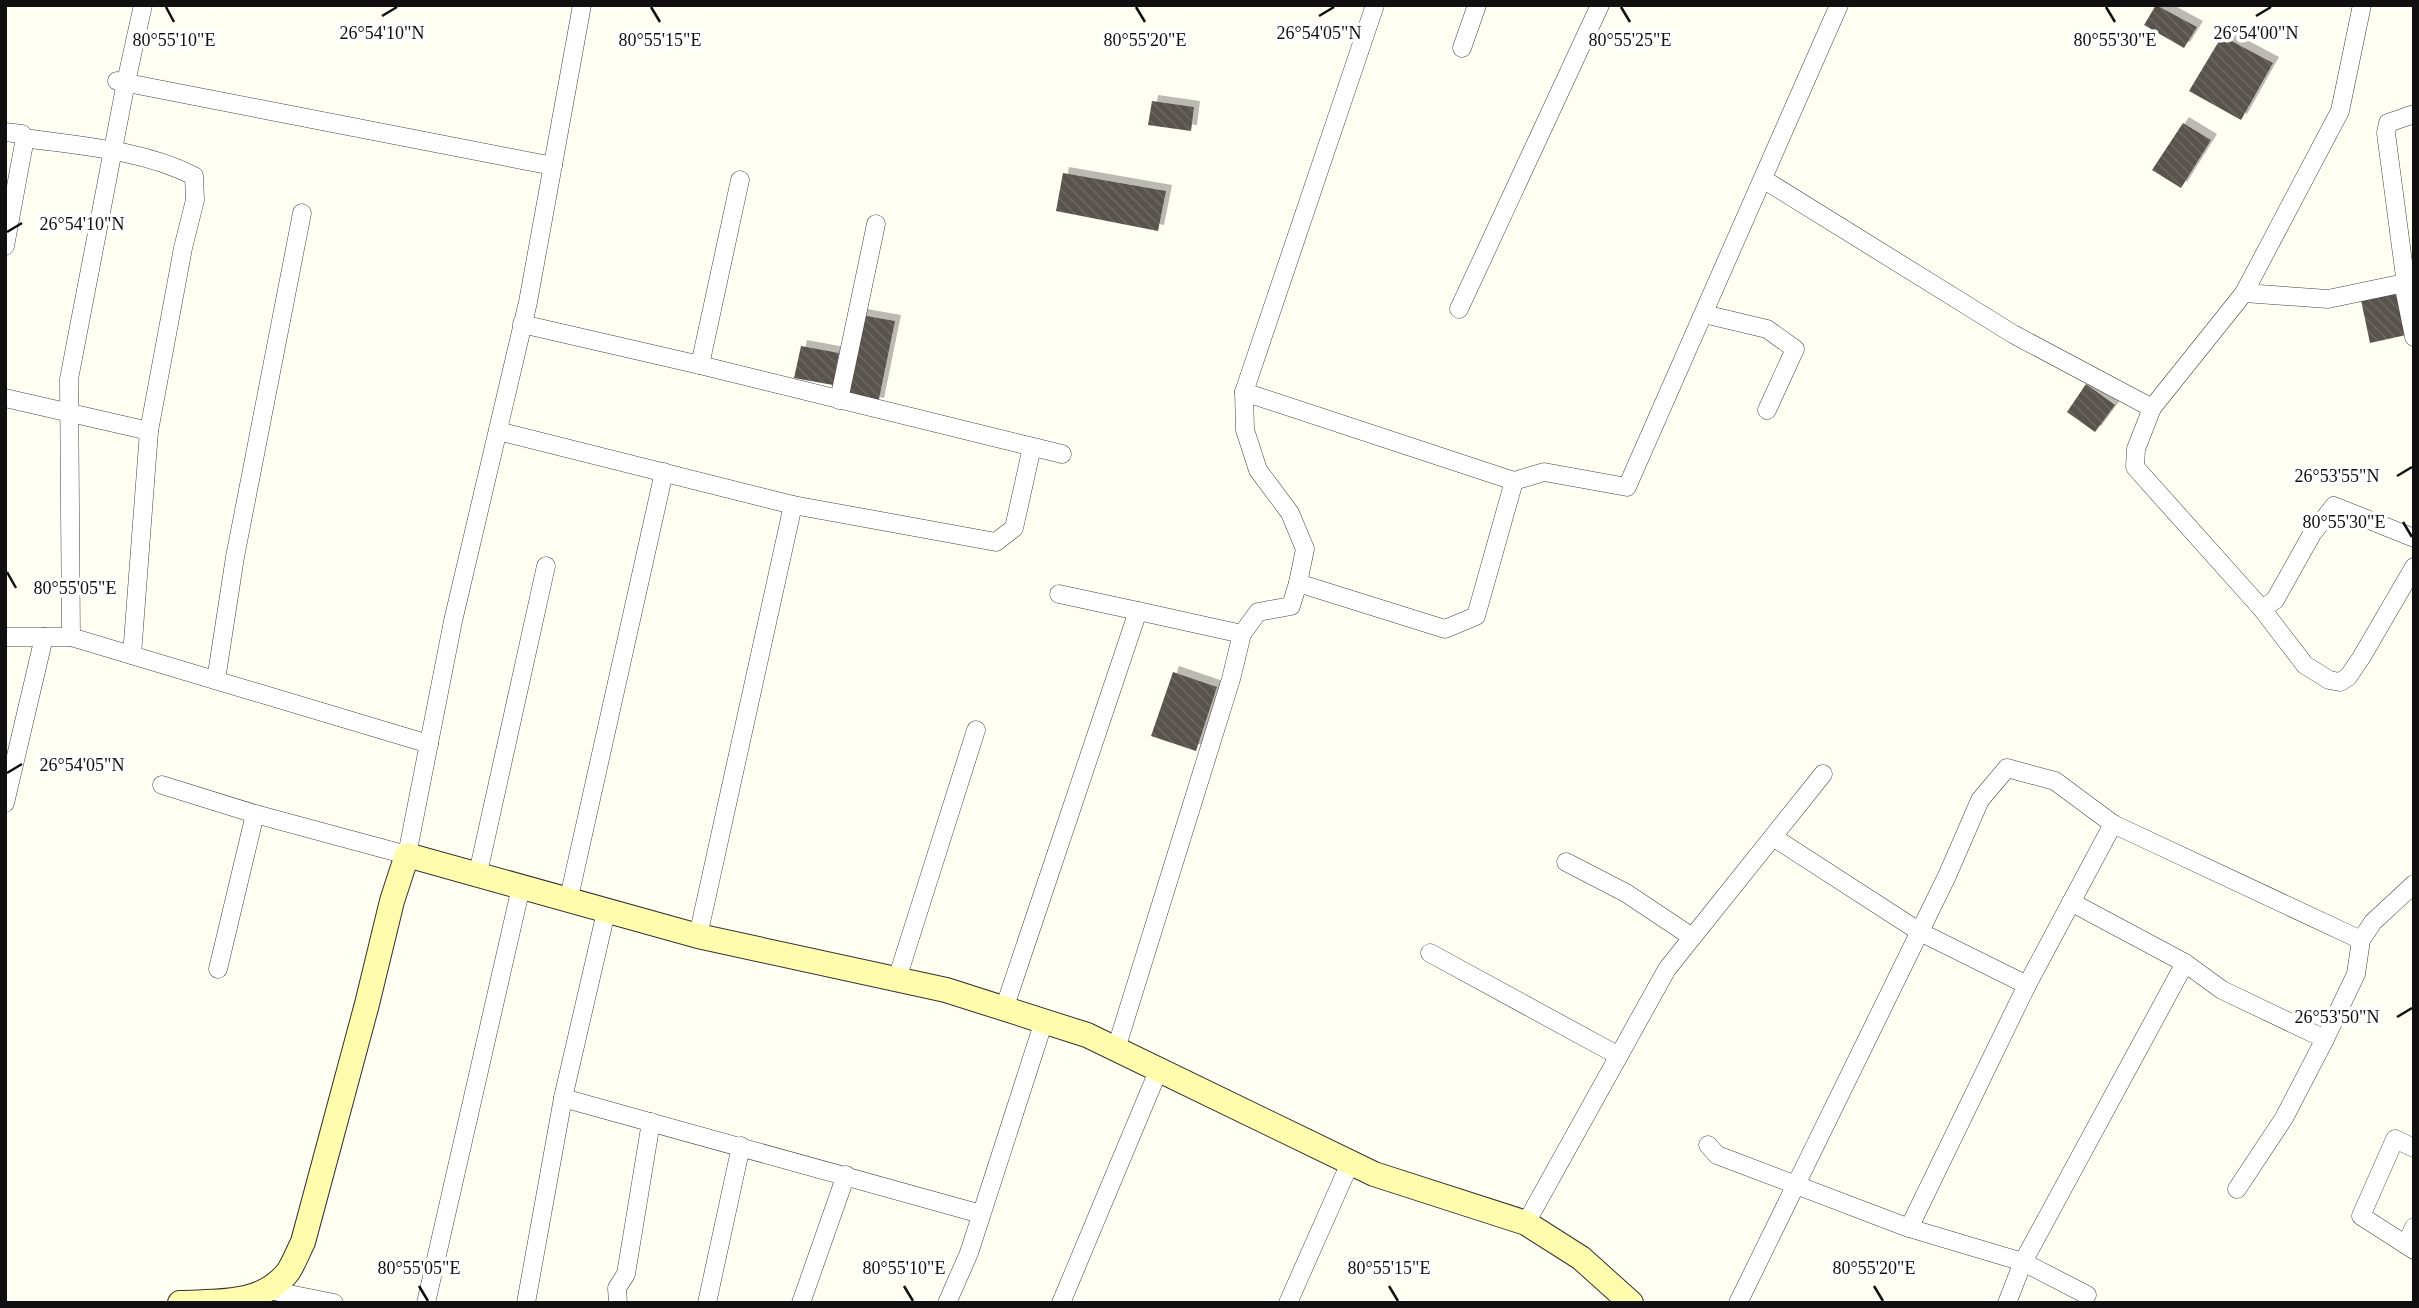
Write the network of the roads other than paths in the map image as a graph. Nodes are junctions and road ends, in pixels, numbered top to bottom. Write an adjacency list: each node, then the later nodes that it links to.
1 (143, 5): 9 (street)
2 (582, 5): 14 (street)
3 (1374, 5): 27 (street)
4 (1477, 5): 8 (street)
5 (1600, 5): 22 (street)
6 (1839, 5): 15 (street)
7 (2362, 5): 21 (street)
8 (1462, 48)
9 (120, 81): 13 (street); 14 (street)
10 (2414, 114): 20 (street)
11 (5, 132): 12 (street)
12 (25, 138): 13 (street); 19 (street)
13 (113, 151): 32 (street); 33 (street)
14 (553, 166): 24 (street)
15 (1763, 179): 23 (street); 30 (street)
16 (740, 180): 26 (street)
17 (302, 213): 52 (street)
18 (876, 224): 29 (street)
19 (5, 246)
20 (2409, 282): 21 (street); 25 (street)
21 (2244, 293): 30 (street)
22 (1459, 309)
23 (1704, 314): 31 (street); 38 (street)
24 (522, 324): 26 (street); 34 (street)
25 (2414, 337)
26 (700, 365): 29 (street)
27 (1244, 392): 38 (street); 43 (street)
28 (5, 398): 32 (street)
29 (839, 401): 35 (street)
30 (2152, 408): 45 (street)
31 (1766, 410)
32 (69, 412): 33 (street); 50 (street)
33 (149, 431): 51 (street)
34 (498, 431): 37 (street); 54 (street)
35 (1032, 447): 36 (street); 39 (street)
36 (1062, 454)
37 (664, 472): 39 (street); 66 (street)
38 (1514, 481): 43 (street)
39 (793, 505): 70 (street)
40 (2414, 538): 45 (street)
41 (546, 566): 63 (street)
42 (2414, 567): 45 (street)
43 (1298, 583): 47 (street)
44 (1059, 594): 46 (street)
45 (2262, 609)
46 (1138, 611): 47 (street); 78 (street)
47 (1242, 634): 81 (street)
48 (5, 637): 49 (street)
49 (44, 637): 50 (street); 57 (street)
50 (71, 637): 51 (street)
51 (132, 655): 52 (street)
52 (216, 680): 54 (street)
53 (976, 730): 76 (street)
54 (429, 744): 61 (street)
55 (1823, 774): 60 (street)
56 (162, 785): 58 (street)
57 (5, 803)
58 (256, 814): 61 (street); 75 (street)
59 (2113, 824): 67 (street); 69 (street); 72 (street)
60 (1773, 836): 69 (street); 71 (street)
61 (407, 855): 63 (street); 99 (street)
62 (1566, 862): 71 (street)
63 (478, 873): 64 (street)
64 (521, 887): 66 (street); 103 (street)
65 (2412, 888): 72 (street)
66 (568, 902): 68 (street)
67 (2071, 902): 74 (street); 77 (street)
68 (606, 912): 70 (street); 84 (street)
69 (1920, 932): 77 (street); 91 (street)
70 (698, 936): 76 (street)
71 (1692, 937): 82 (street)
72 (2361, 940): 80 (street)
73 (1430, 954): 82 (street)
74 (2185, 964): 80 (street); 98 (street)
75 (218, 969)
76 (897, 979): 78 (street)
77 (2027, 985): 96 (street)
78 (1004, 1009): 79 (street)
79 (1044, 1021): 81 (street); 93 (street)
80 (2325, 1039): 92 (street)
81 (1116, 1049): 83 (street)
82 (1619, 1056): 94 (street)
83 (1158, 1069): 89 (street); 109 (street)
84 (563, 1098): 85 (street); 104 (street)
85 (651, 1122): 87 (street); 105 (street)
86 (1708, 1145): 91 (street)
87 (741, 1146): 90 (street); 106 (street)
88 (2414, 1148): 97 (street)
89 (1350, 1163): 94 (street); 110 (street)
90 (846, 1175): 93 (street); 107 (street)
91 (1795, 1186): 96 (street); 112 (street)
92 (2237, 1189)
93 (981, 1214): 108 (street)
94 (1526, 1223): 111 (street)
95 (2414, 1227): 97 (street)
96 (1909, 1228): 98 (street)
97 (2410, 1248)
98 (2023, 1262): 100 (street); 113 (street)
99 (269, 1290): 101 (street); 102 (street)
100 (2087, 1295)
101 (180, 1303)
102 (334, 1303)
103 (426, 1303)
104 (526, 1303)
105 (618, 1303)
106 (708, 1303)
107 (801, 1303)
108 (947, 1303)
109 (1061, 1303)
110 (1288, 1303)
111 (1630, 1303)
112 (1738, 1303)
113 (2007, 1303)

